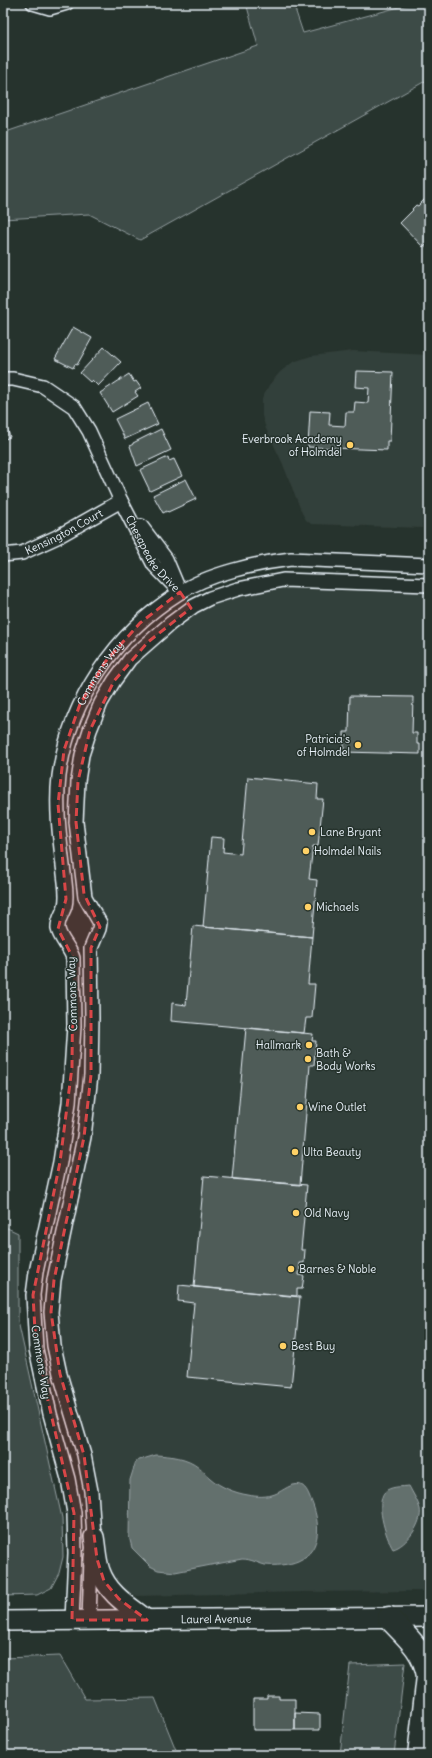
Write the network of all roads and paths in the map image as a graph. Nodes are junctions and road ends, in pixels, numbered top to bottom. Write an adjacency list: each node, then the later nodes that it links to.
1 (33, 3): 2 (street)
2 (67, 3)
3 (3, 379): 4 (street, Chesapeake Drive)
4 (121, 501): 5 (street, Kensington Court); 8 (street, Chesapeake Drive)
5 (3, 555)
6 (429, 565): 8 (street, Commons Way)
7 (429, 585): 9 (street, Commons Way)
8 (180, 592): 9 (street, Chesapeake Drive); 13 (street, Commons Way)
9 (191, 608): 10 (street, Commons Way)
10 (94, 1537): 13 (street, Commons Way); 14 (main road)
11 (429, 1617): 12 (main road, Laurel Avenue)
12 (389, 1618): 14 (main road, Laurel Avenue); 16 (highway)
13 (80, 1620): 14 (main road, Laurel Avenue); 15 (main road, Laurel Avenue)
14 (147, 1620)
15 (3, 1621)
16 (419, 1755)

